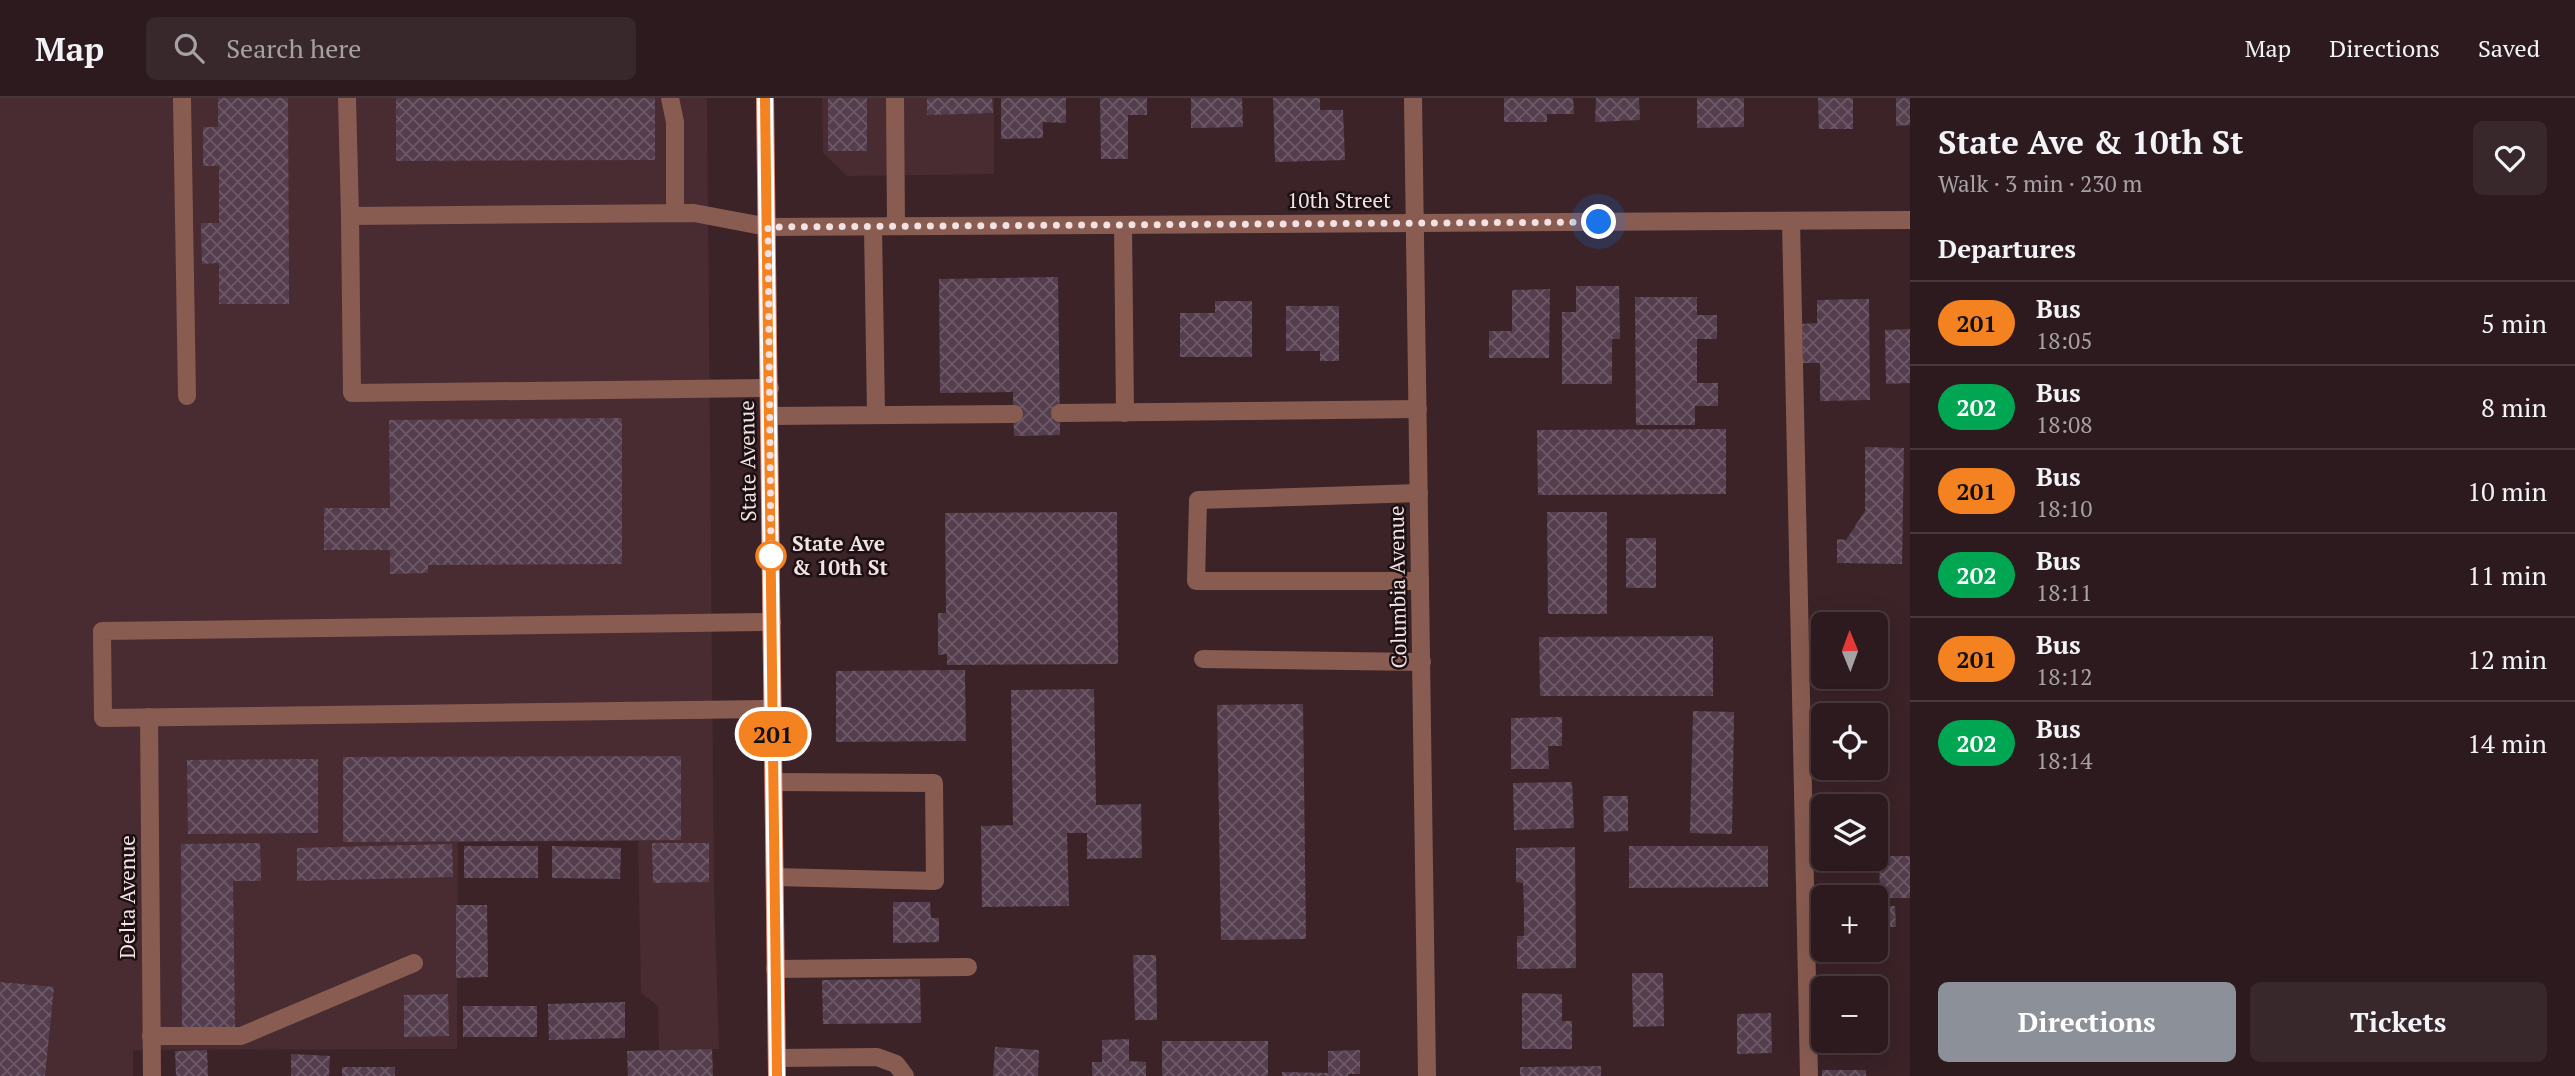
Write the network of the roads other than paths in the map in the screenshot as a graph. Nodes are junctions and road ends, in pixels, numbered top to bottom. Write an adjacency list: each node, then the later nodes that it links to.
1 (183, 98): 17 (street)
2 (347, 98): 8 (street)
3 (670, 98): 7 (street)
4 (765, 98): 14 (main road, State Avenue)
5 (895, 98): 13 (street)
6 (1413, 98): 11 (street, Columbia Avenue)
7 (675, 213): 8 (street, 10th Street); 14 (street, 10th Street)
8 (350, 216): 16 (street)
9 (1910, 220): 10 (street, 10th Street)
10 (1791, 221): 11 (street, 10th Street); 42 (street)
11 (1415, 223): 12 (street, 10th Street); 18 (street, Columbia Avenue)
12 (1124, 225): 13 (street, 10th Street); 19 (street)
13 (896, 226): 15 (street, 10th Street)
14 (768, 227): 15 (street, 10th Street); 16 (main road, State Avenue)
15 (873, 227): 22 (street)
16 (770, 388): 23 (main road, State Avenue)
17 (187, 396)
18 (1418, 409): 19 (street); 24 (street, Columbia Avenue)
19 (1125, 413): 21 (street)
20 (1014, 414): 22 (street)
21 (1060, 414)
22 (876, 415): 23 (street)
23 (770, 416): 26 (main road, State Avenue)
24 (1419, 493): 25 (street, Columbia Avenue); 25 (street)
25 (1420, 581): 28 (street, Columbia Avenue)
26 (772, 622): 29 (main road, State Avenue); 30 (street)
27 (1203, 659): 28 (street)
28 (1422, 662): 41 (street, Columbia Avenue)
29 (773, 709): 30 (street); 31 (main road, State Avenue)
30 (149, 717): 36 (street, Delta Avenue)
31 (774, 782): 32 (main road, State Avenue); 32 (street)
32 (775, 877): 35 (main road, State Avenue)
33 (414, 963): 36 (street)
34 (968, 967): 35 (street)
35 (775, 968): 37 (main road, State Avenue)
36 (151, 1036): 38 (street, Delta Avenue)
37 (777, 1058): 39 (main road, State Avenue); 40 (street)
38 (152, 1076)
39 (777, 1076)
40 (905, 1076)
41 (1427, 1076)
42 (1809, 1076)

